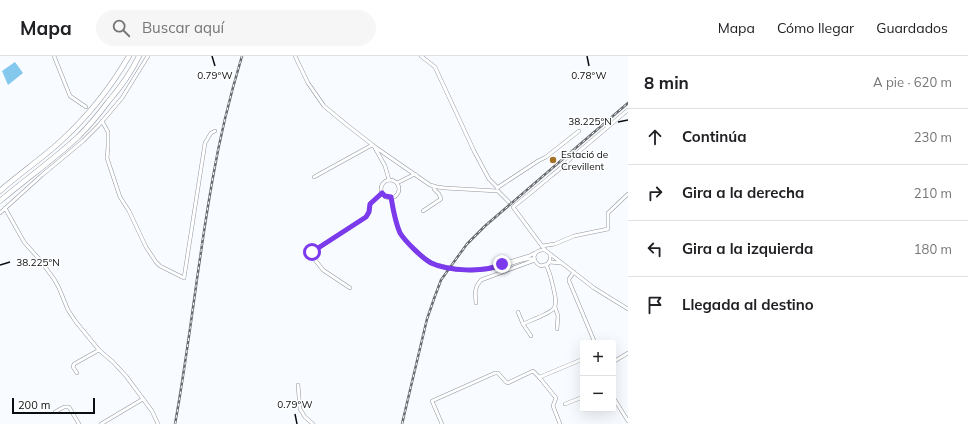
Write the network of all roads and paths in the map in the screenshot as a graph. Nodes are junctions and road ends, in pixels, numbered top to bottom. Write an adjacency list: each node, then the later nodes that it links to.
1 (54, 56): 7 (street)
2 (129, 56): 19 (highway)
3 (140, 56): 23 (highway)
4 (148, 56): 9 (street)
5 (295, 56): 12 (street)
6 (420, 56): 18 (street)
7 (86, 107)
8 (628, 110): 28 (street)
9 (102, 121): 10 (street); 25 (street)
10 (215, 131)
11 (579, 131): 18 (street)
12 (373, 146): 13 (street); 14 (street); 15 (street)
13 (415, 174): 16 (street); 17 (street)
14 (314, 177)
15 (389, 180): 16 (street); 20 (street)
16 (397, 183): 22 (street)
17 (434, 186): 18 (street); 26 (street)
18 (496, 189): 24 (street)
19 (0, 191)
20 (382, 193): 22 (street); 38 (street)
21 (628, 194): 28 (street)
22 (391, 197): 36 (street, bridge)
23 (0, 201)
24 (509, 202)
25 (5, 208): 27 (street); 47 (street)
26 (423, 211)
27 (0, 212)
28 (542, 246): 29 (street)
29 (545, 250): 30 (street); 31 (street)
30 (536, 253): 32 (street); 36 (street)
31 (550, 254): 33 (street); 34 (street)
32 (534, 260): 35 (street); 36 (street); 39 (street)
33 (549, 262): 34 (street); 35 (street)
34 (561, 263): 37 (street)
35 (546, 265): 40 (street)
36 (497, 267)
37 (574, 272): 41 (street); 46 (street)
38 (350, 288)
39 (476, 303)
40 (555, 307): 43 (street); 44 (street)
41 (628, 309)
42 (518, 312): 43 (street)
43 (523, 324): 45 (street)
44 (557, 329)
45 (530, 336)
46 (594, 340)
47 (99, 350): 51 (street); 55 (street)
48 (628, 353): 50 (street)
49 (580, 360): 52 (street)
50 (616, 360)
51 (77, 373)
52 (539, 377): 64 (street); 65 (street)
53 (298, 385): 63 (street)
54 (580, 397): 57 (street)
55 (143, 399): 61 (street); 62 (street)
56 (616, 402): 59 (street)
57 (565, 404)
58 (55, 412): 60 (street)
59 (628, 421)
60 (79, 424)
61 (101, 424)
62 (158, 424)
63 (313, 424)
64 (442, 424)
65 (560, 424)

